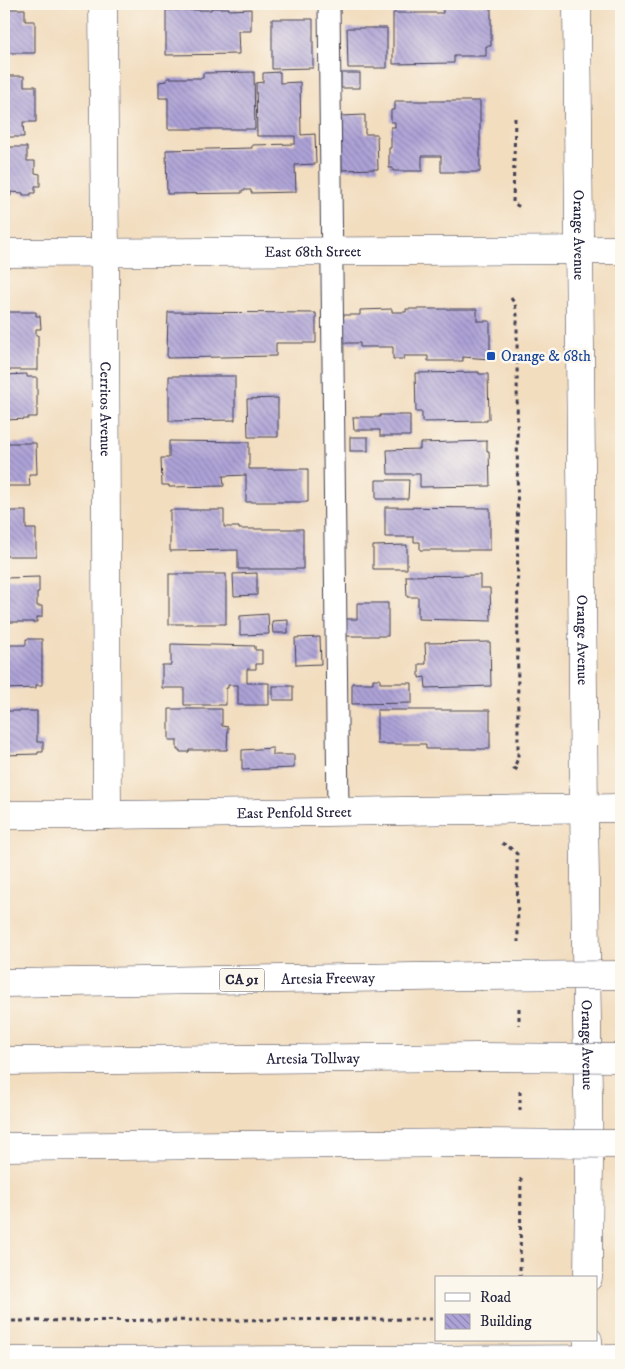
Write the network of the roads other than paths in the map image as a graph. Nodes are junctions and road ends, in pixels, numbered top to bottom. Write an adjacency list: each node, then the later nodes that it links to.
1 (103, 4): 7 (main road, Cerritos Avenue)
2 (329, 4): 6 (lane)
3 (577, 4): 4 (main road, Orange Avenue)
4 (578, 250): 5 (main road, East 68th Street); 6 (main road, East 68th Street); 9 (main road, Orange Avenue)
5 (621, 250)
6 (333, 251): 7 (main road, East 68th Street); 11 (lane)
7 (106, 252): 8 (main road, East 68th Street); 13 (main road, Cerritos Avenue)
8 (4, 253)
9 (584, 808): 10 (main road, East Penfold Street); 11 (main road, East Penfold Street); 20 (main road, Orange Avenue)
10 (621, 808)
11 (338, 812): 13 (main road, East Penfold Street)
12 (4, 816): 13 (main road, East Penfold Street)
13 (107, 816)
14 (621, 975): 15 (main road, Artesia Freeway / CA 91, bridge)
15 (4, 983)
16 (621, 1058): 17 (main road, Artesia Tollway, bridge)
17 (4, 1061)
18 (621, 1144): 19 (main road, bridge)
19 (4, 1147)
20 (588, 1276)
21 (588, 1355): 22 (main road); 25 (main road)
22 (621, 1359)
23 (4, 1361): 24 (main road)
24 (113, 1363): 25 (main road)
25 (328, 1363)

